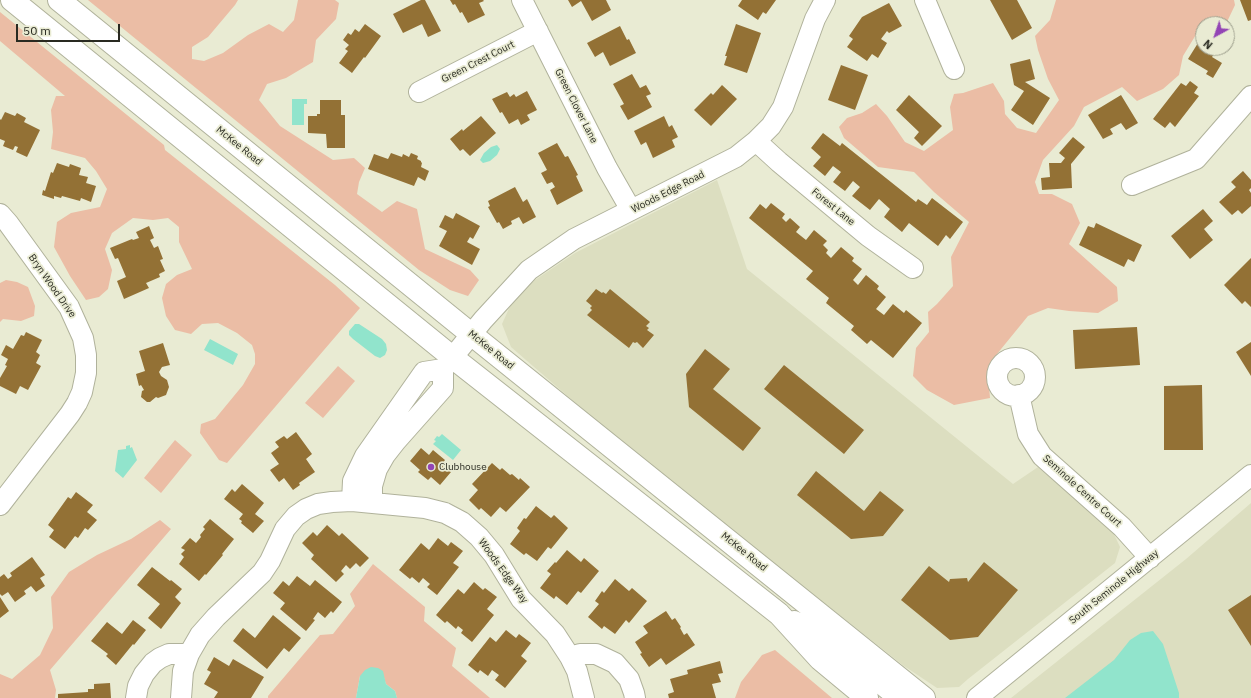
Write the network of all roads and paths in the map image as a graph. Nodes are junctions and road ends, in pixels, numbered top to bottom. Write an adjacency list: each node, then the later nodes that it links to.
1 (12, 0): 15 (main road, McKee Road)
2 (59, 0): 15 (main road, McKee Road)
3 (522, 0): 6 (street, Green Clover Lane)
4 (825, 0): 10 (street, Woods Edge Road)
5 (925, 0): 7 (street)
6 (538, 31): 8 (street, Green Crest Court); 12 (street, Green Clover Lane)
7 (954, 69)
8 (419, 92)
9 (1251, 96): 11 (street)
10 (756, 142): 12 (street, Woods Edge Road); 14 (street, Forest Lane)
11 (1132, 185)
12 (631, 210): 15 (street, Woods Edge Road)
13 (0, 214): 19 (street, Bryn Wood Drive)
14 (913, 268)
15 (457, 351): 18 (street); 21 (main road, McKee Road); 30 (main road, McKee Road)
16 (1019, 395): 20 (street, Seminole Centre Court)
17 (1251, 475): 20 (street, South Seminole Highway)
18 (362, 502): 22 (street, Woods Edge Way); 23 (street, Woods Edge Way)
19 (0, 505)
20 (1150, 558): 31 (street, South Seminole Highway)
21 (779, 614): 28 (main road, McKee Road); 29 (main road)
22 (189, 654): 24 (street); 25 (street, Woods Edge Way)
23 (570, 657): 26 (street, Woods Edge Way); 27 (street)
24 (136, 698)
25 (182, 698)
26 (584, 698)
27 (635, 698)
28 (867, 698)
29 (900, 698)
30 (924, 698)
31 (977, 698)

